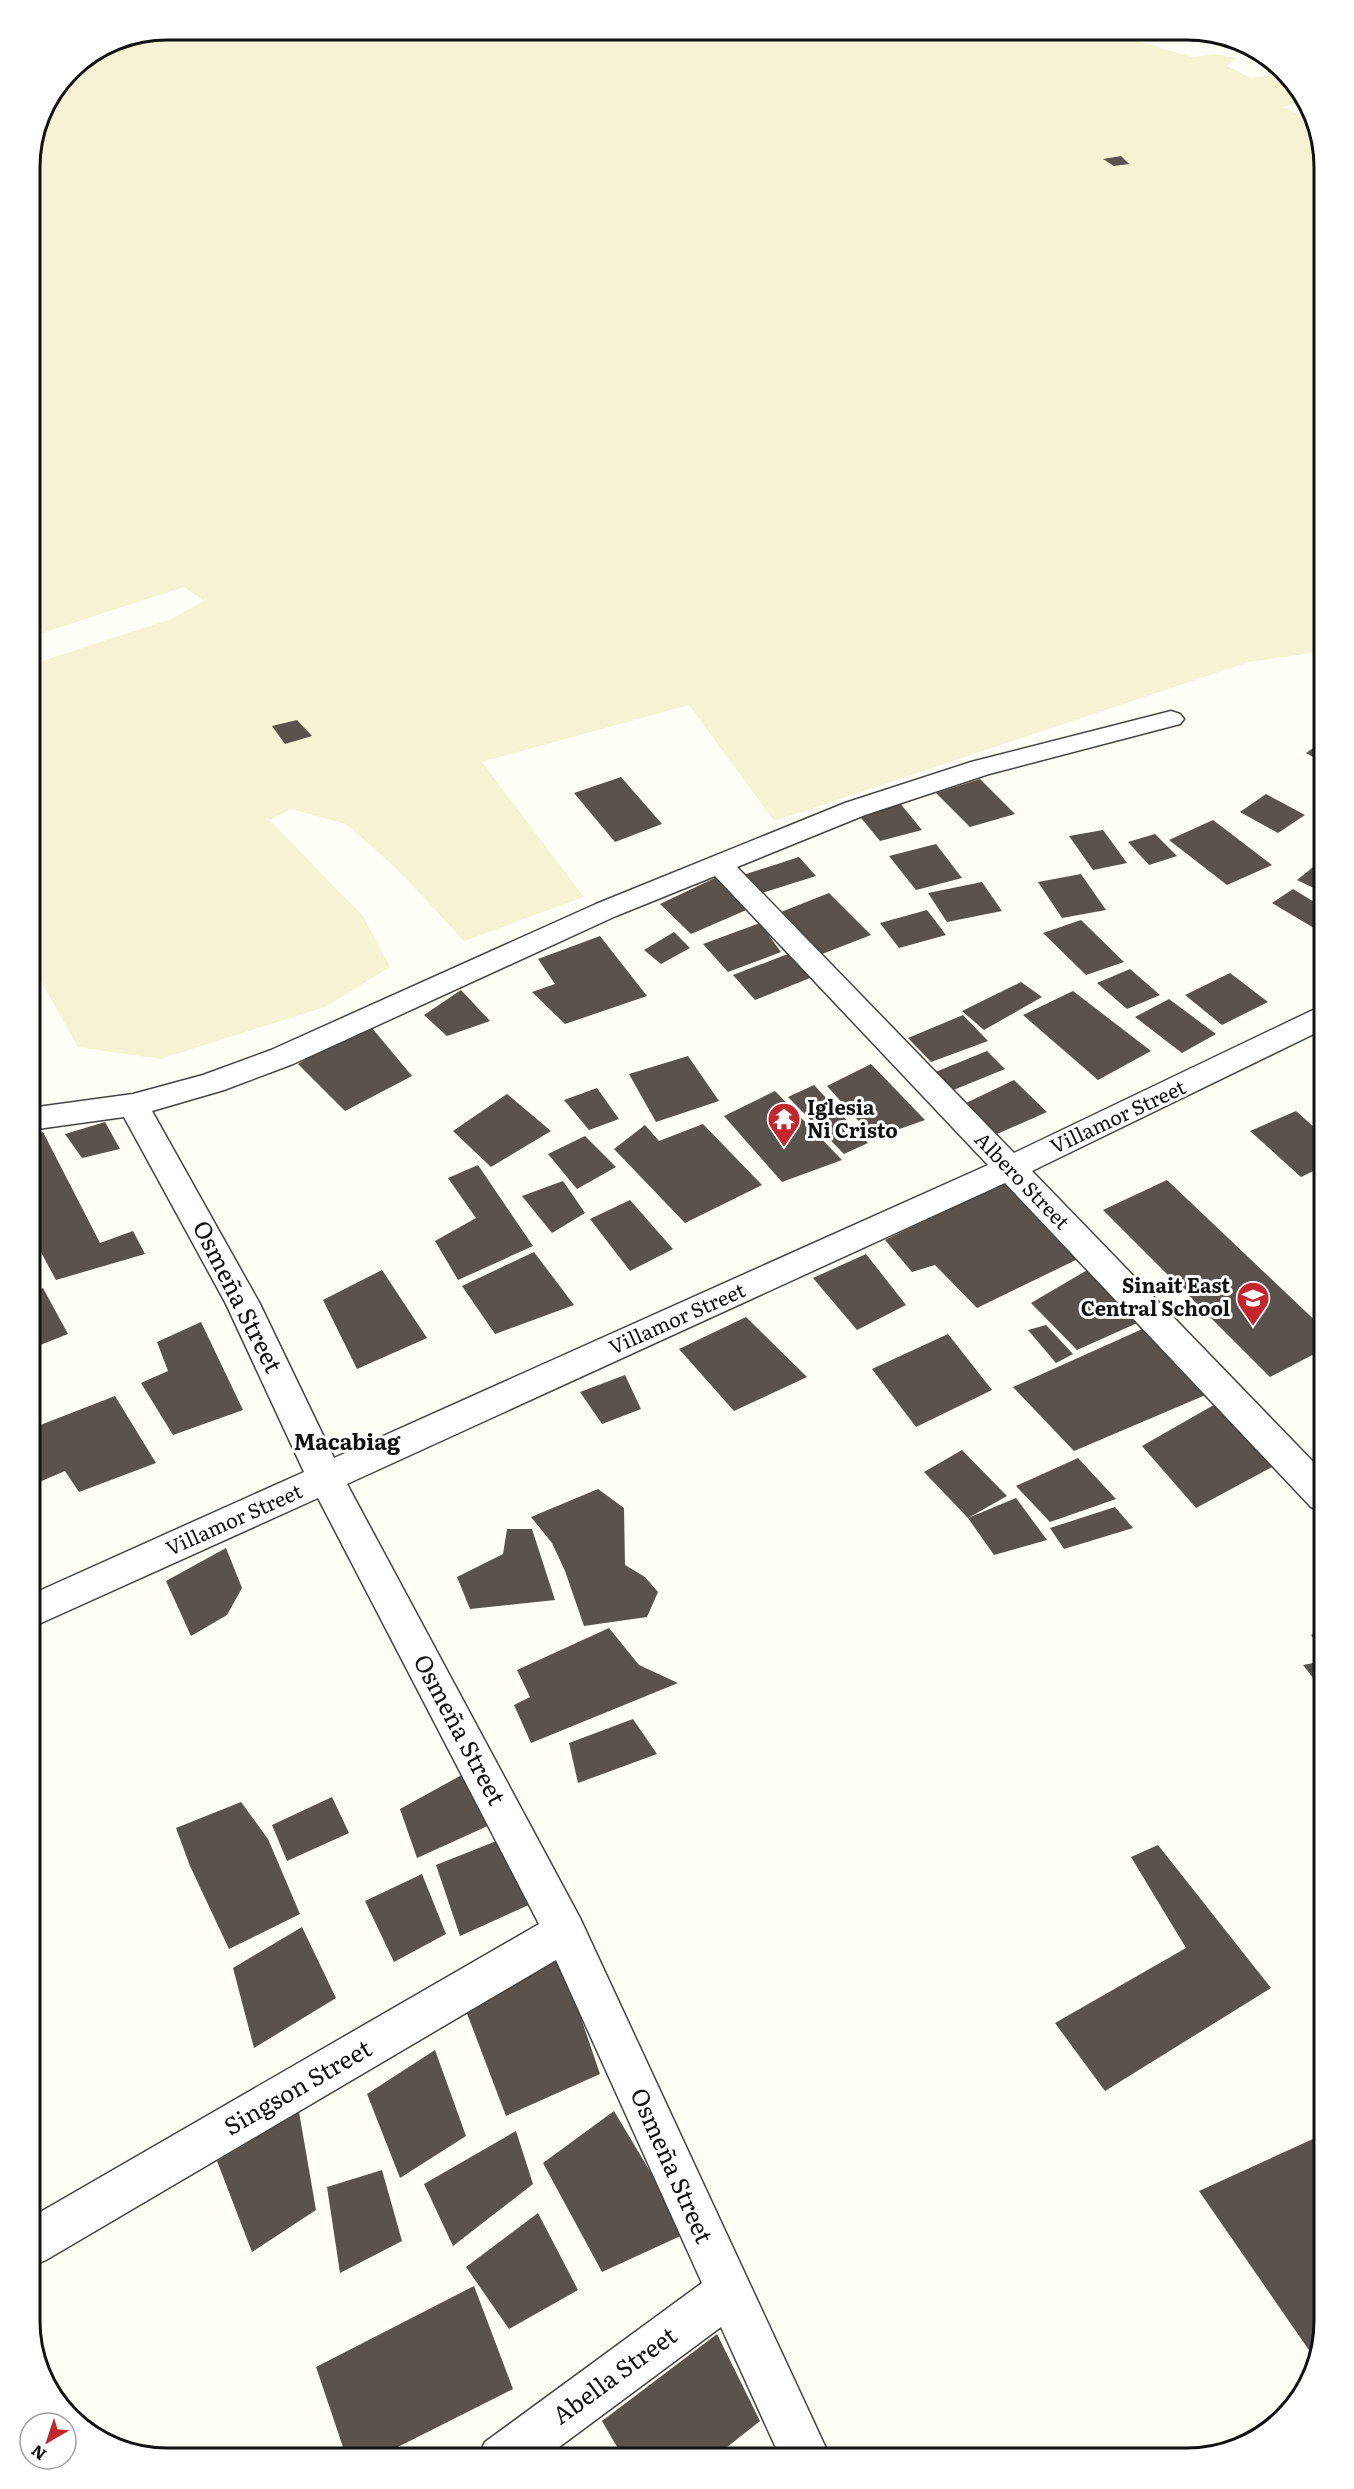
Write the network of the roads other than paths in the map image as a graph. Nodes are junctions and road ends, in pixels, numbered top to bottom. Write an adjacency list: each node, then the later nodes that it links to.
1 (1171, 719): 2 (street)
2 (720, 865): 4 (street); 6 (street, Albero Street)
3 (1314, 1024): 6 (street, Villamor Street)
4 (133, 1106): 5 (street); 7 (street, Osmeña Street)
5 (41, 1118)
6 (1010, 1168): 7 (street, Villamor Street); 8 (street, Albero Street)
7 (326, 1479): 9 (street, Villamor Street); 10 (street, Osmeña Street)
8 (1314, 1487)
9 (40, 1607)
10 (565, 1932): 11 (street, Singson Street); 12 (street, Osmeña Street)
11 (40, 2238)
12 (728, 2293): 13 (street, Abella Street); 14 (street, Osmeña Street)
13 (517, 2448)
14 (801, 2448)

